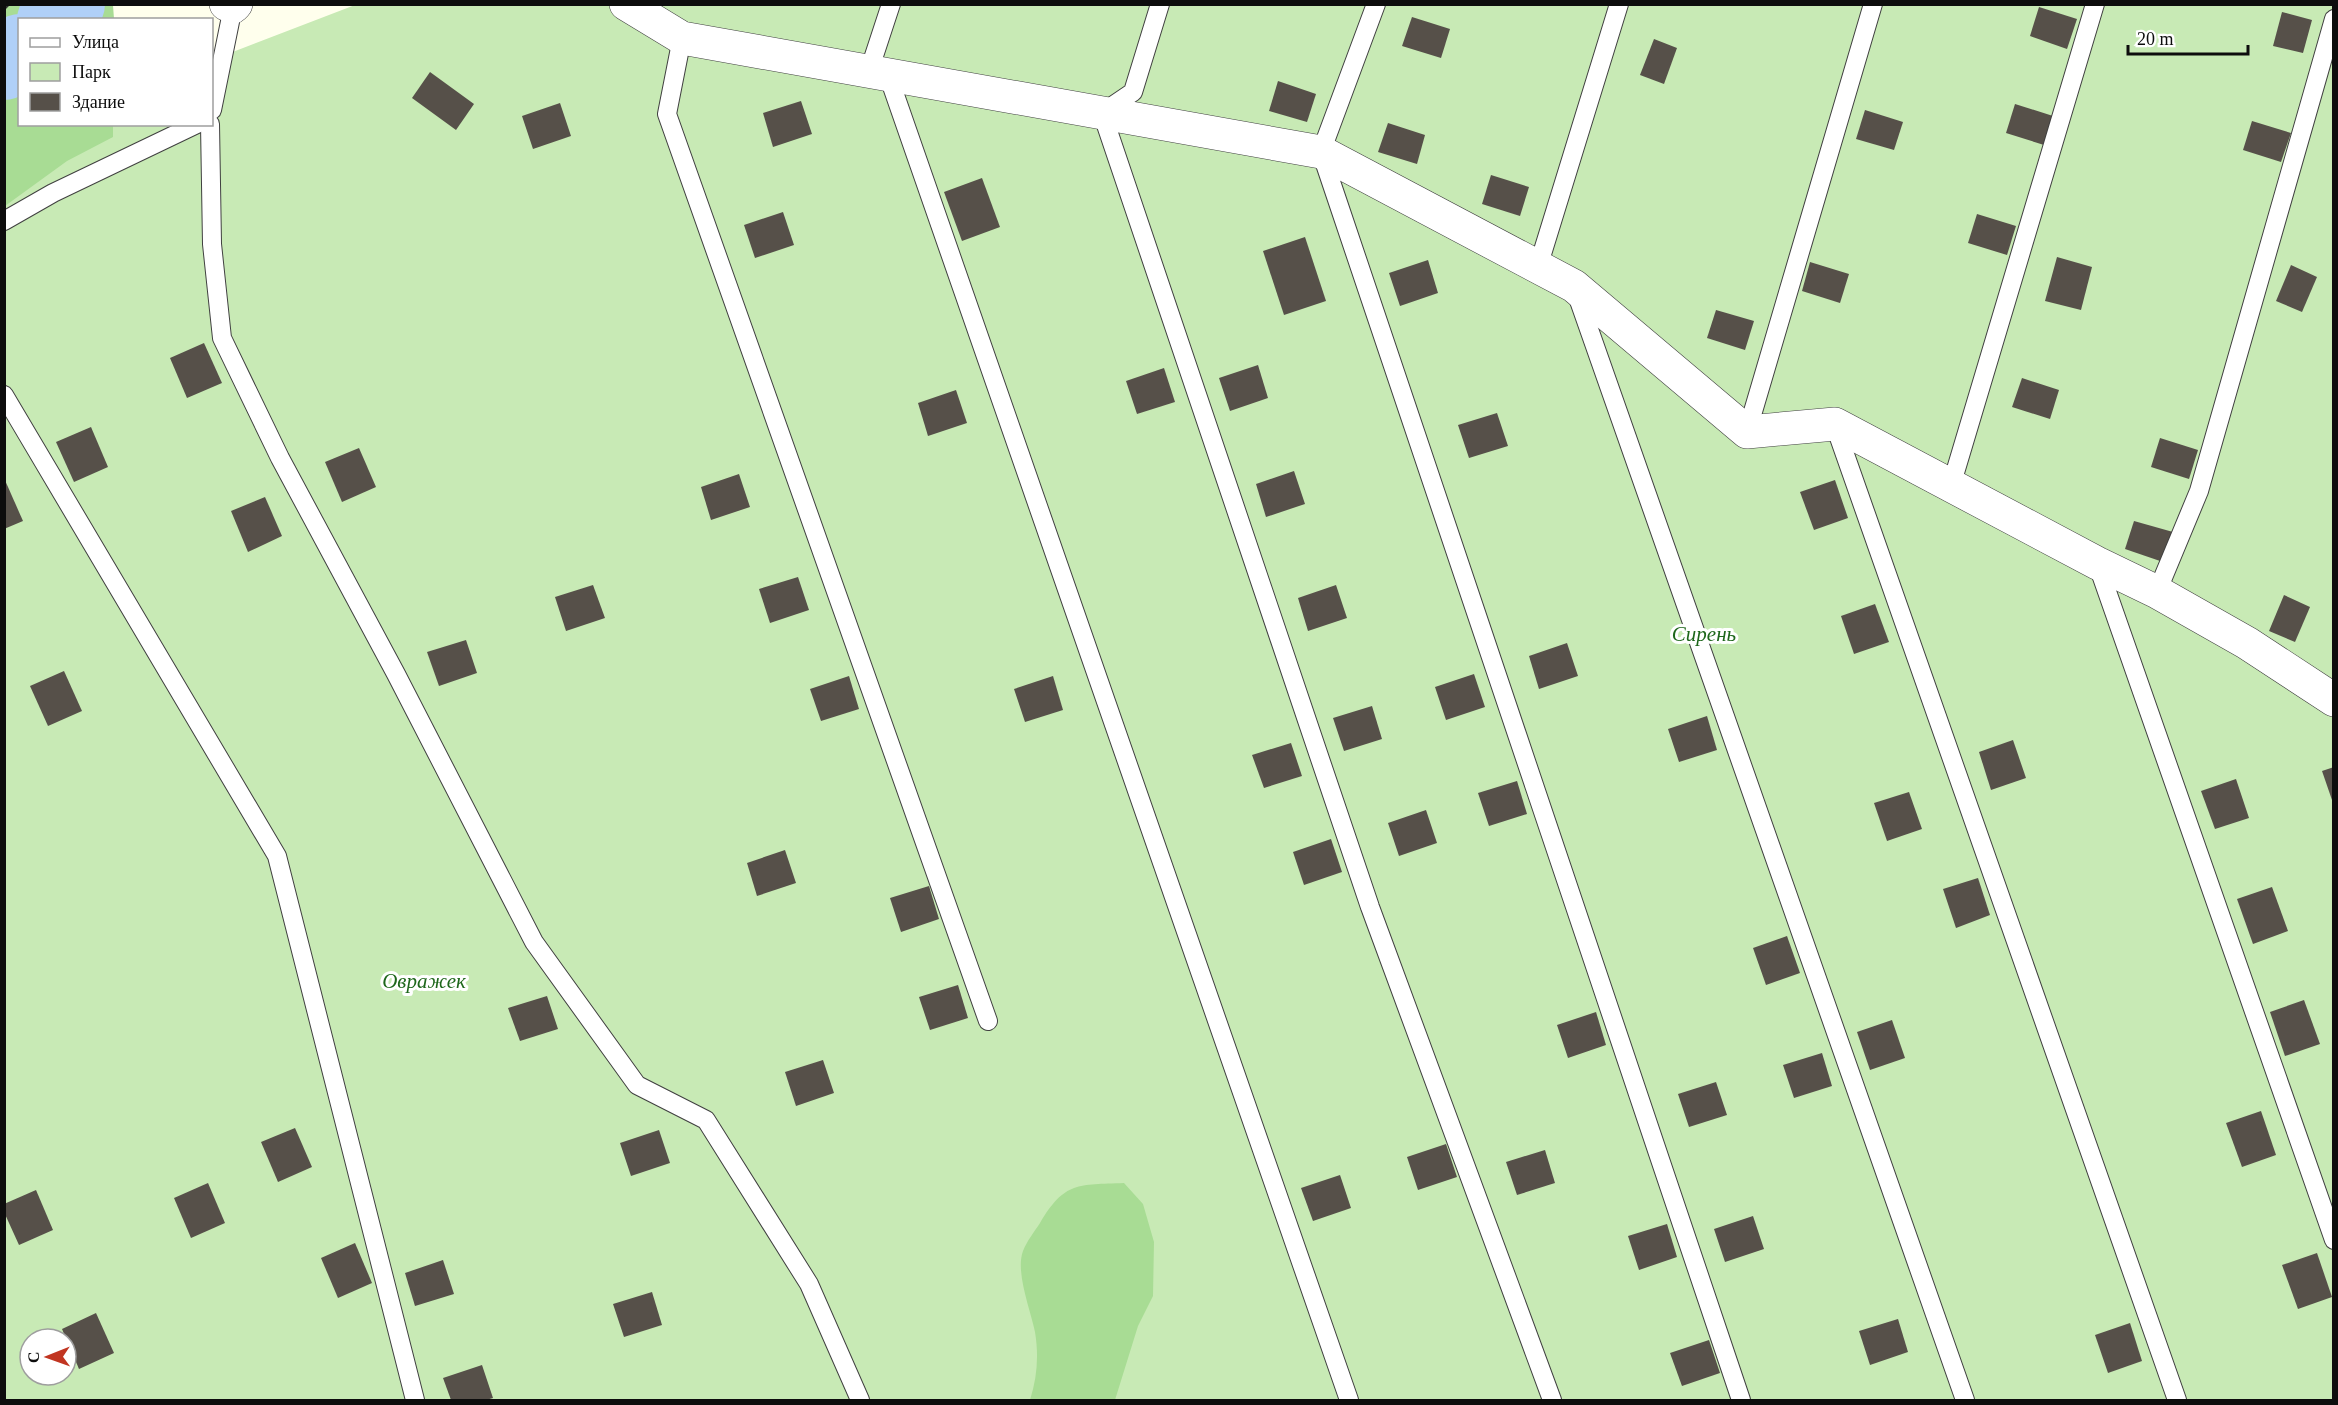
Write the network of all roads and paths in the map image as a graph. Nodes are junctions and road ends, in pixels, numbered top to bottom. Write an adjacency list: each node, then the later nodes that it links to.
1 (8, 4): 10 (path)
2 (626, 4): 12 (street)
3 (891, 4): 13 (lane)
4 (1160, 4): 15 (lane)
5 (1376, 4): 18 (lane)
6 (1618, 4): 20 (lane)
7 (1873, 4): 24 (lane)
8 (2095, 4): 25 (lane)
9 (232, 5): 14 (lane)
10 (4, 8)
11 (2334, 19): 27 (lane)
12 (682, 38): 13 (street); 29 (lane)
13 (879, 73): 15 (street); 33 (lane)
14 (213, 105)
15 (1102, 113): 18 (street); 34 (lane)
16 (193, 126): 19 (lane)
17 (210, 126): 32 (lane)
18 (1321, 152): 20 (street); 35 (lane)
19 (4, 220)
20 (1538, 267): 21 (street)
21 (1574, 286): 24 (street); 36 (lane)
22 (4, 395): 31 (lane)
23 (1835, 424): 24 (street); 25 (street); 37 (lane)
24 (1747, 432)
25 (1951, 486): 26 (street)
26 (2097, 563): 27 (street); 30 (lane)
27 (2157, 592): 28 (street)
28 (2334, 700)
29 (988, 1022)
30 (2334, 1240)
31 (415, 1401)
32 (860, 1401)
33 (1349, 1401)
34 (1552, 1401)
35 (1741, 1401)
36 (1965, 1401)
37 (2177, 1401)

